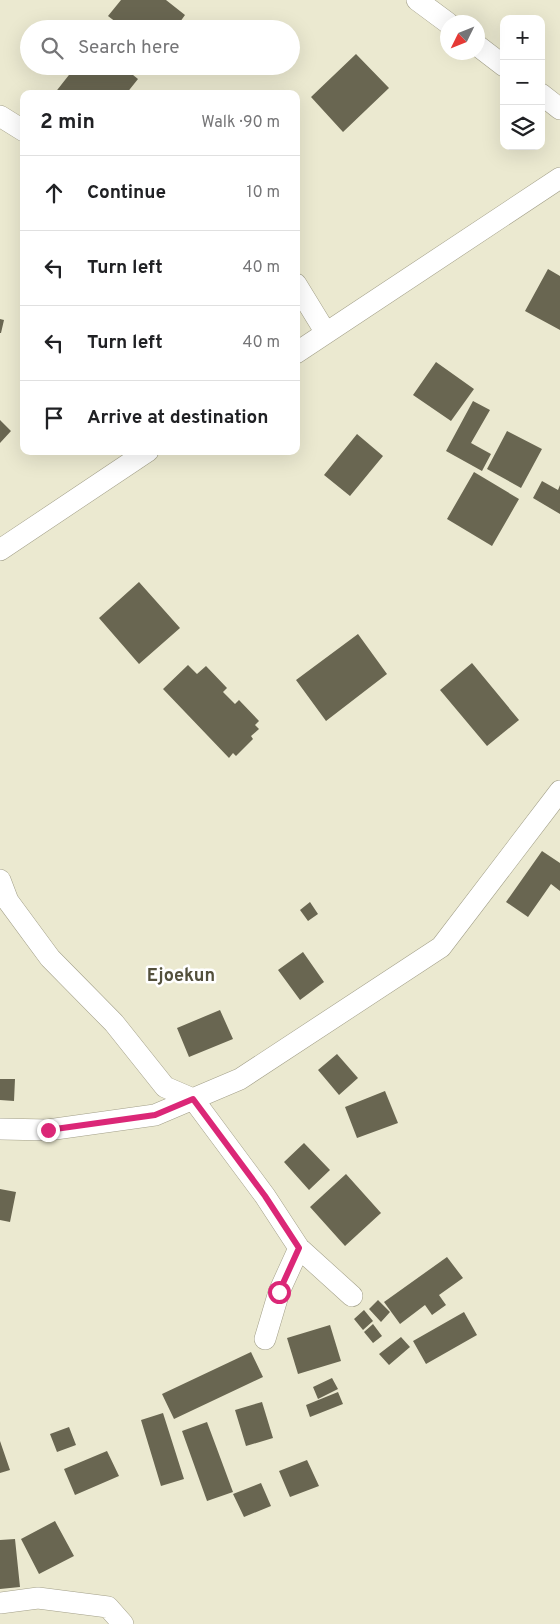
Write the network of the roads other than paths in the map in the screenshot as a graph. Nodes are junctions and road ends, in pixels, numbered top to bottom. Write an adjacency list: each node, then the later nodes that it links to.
1 (417, 0): 2 (street)
2 (440, 17)
3 (485, 51): 4 (street)
4 (500, 63)
5 (545, 97): 6 (street)
6 (560, 109)
7 (0, 116): 8 (street)
8 (20, 128)
9 (560, 178): 11 (street)
10 (300, 291): 11 (street)
11 (326, 334): 12 (street)
12 (300, 350)
13 (142, 455): 14 (street)
14 (0, 550)
15 (560, 792): 17 (street)
16 (0, 880): 17 (street)
17 (193, 1099): 18 (street); 19 (street)
18 (0, 1129)
19 (299, 1248): 20 (street); 21 (street)
20 (352, 1296)
21 (264, 1339)
22 (0, 1603): 23 (street)
23 (123, 1624)

